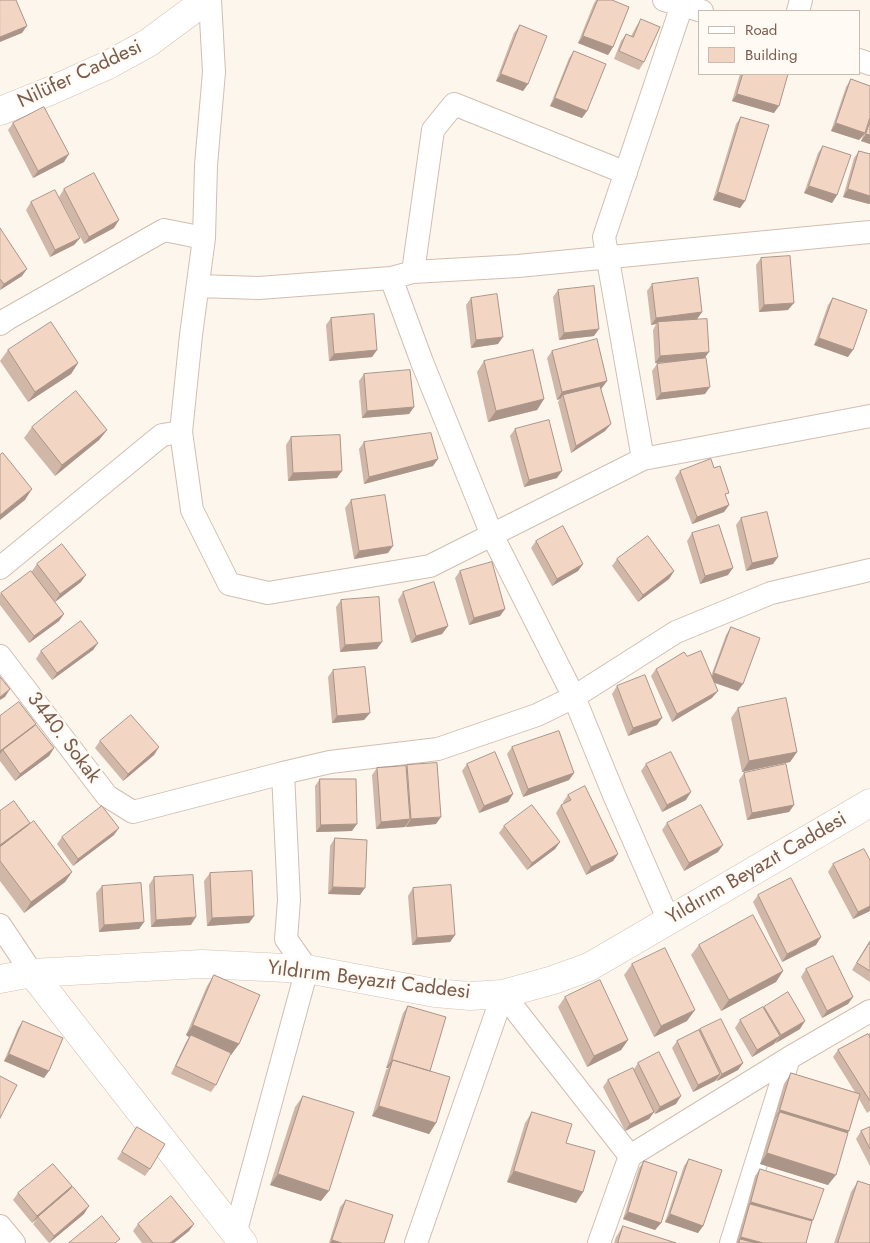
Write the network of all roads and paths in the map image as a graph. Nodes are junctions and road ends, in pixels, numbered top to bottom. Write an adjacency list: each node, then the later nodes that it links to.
1 (206, 0): 4 (main road, Nilüfer Caddesi)
2 (210, 0): 7 (street)
3 (683, 5): 5 (street)
4 (0, 111)
5 (626, 173): 8 (street); 9 (street)
6 (870, 232): 8 (street)
7 (204, 238): 11 (street); 12 (street)
8 (608, 258): 9 (street); 15 (street)
9 (414, 272): 10 (street)
10 (391, 278): 11 (street); 16 (street)
11 (198, 286): 14 (street)
12 (0, 324)
13 (870, 416): 15 (street)
14 (182, 432): 16 (street); 17 (street)
15 (643, 459): 16 (street)
16 (492, 535): 20 (street)
17 (0, 568)
18 (870, 570): 20 (street)
19 (0, 656): 21 (street, 3440. Sokak)
20 (574, 696): 21 (street); 23 (street)
21 (283, 773): 25 (street)
22 (870, 803): 23 (main road, Yıldırım Beyazıt Caddesi)
23 (669, 921): 28 (main road, Yıldırım Beyazıt Caddesi)
24 (0, 925): 26 (street)
25 (307, 969): 26 (main road, Yıldırım Beyazıt Caddesi); 28 (main road, Yıldırım Beyazıt Caddesi); 33 (street)
26 (32, 973): 27 (main road, Yıldırım Beyazıt Caddesi); 33 (main road)
27 (2, 982)
28 (503, 994): 31 (street); 35 (street)
29 (870, 1011): 30 (street)
30 (789, 1058): 31 (street); 37 (street)
31 (630, 1156): 36 (street)
32 (0, 1226): 34 (street)
33 (239, 1238)
34 (14, 1243)
35 (416, 1243)
36 (599, 1243)
37 (731, 1243)

